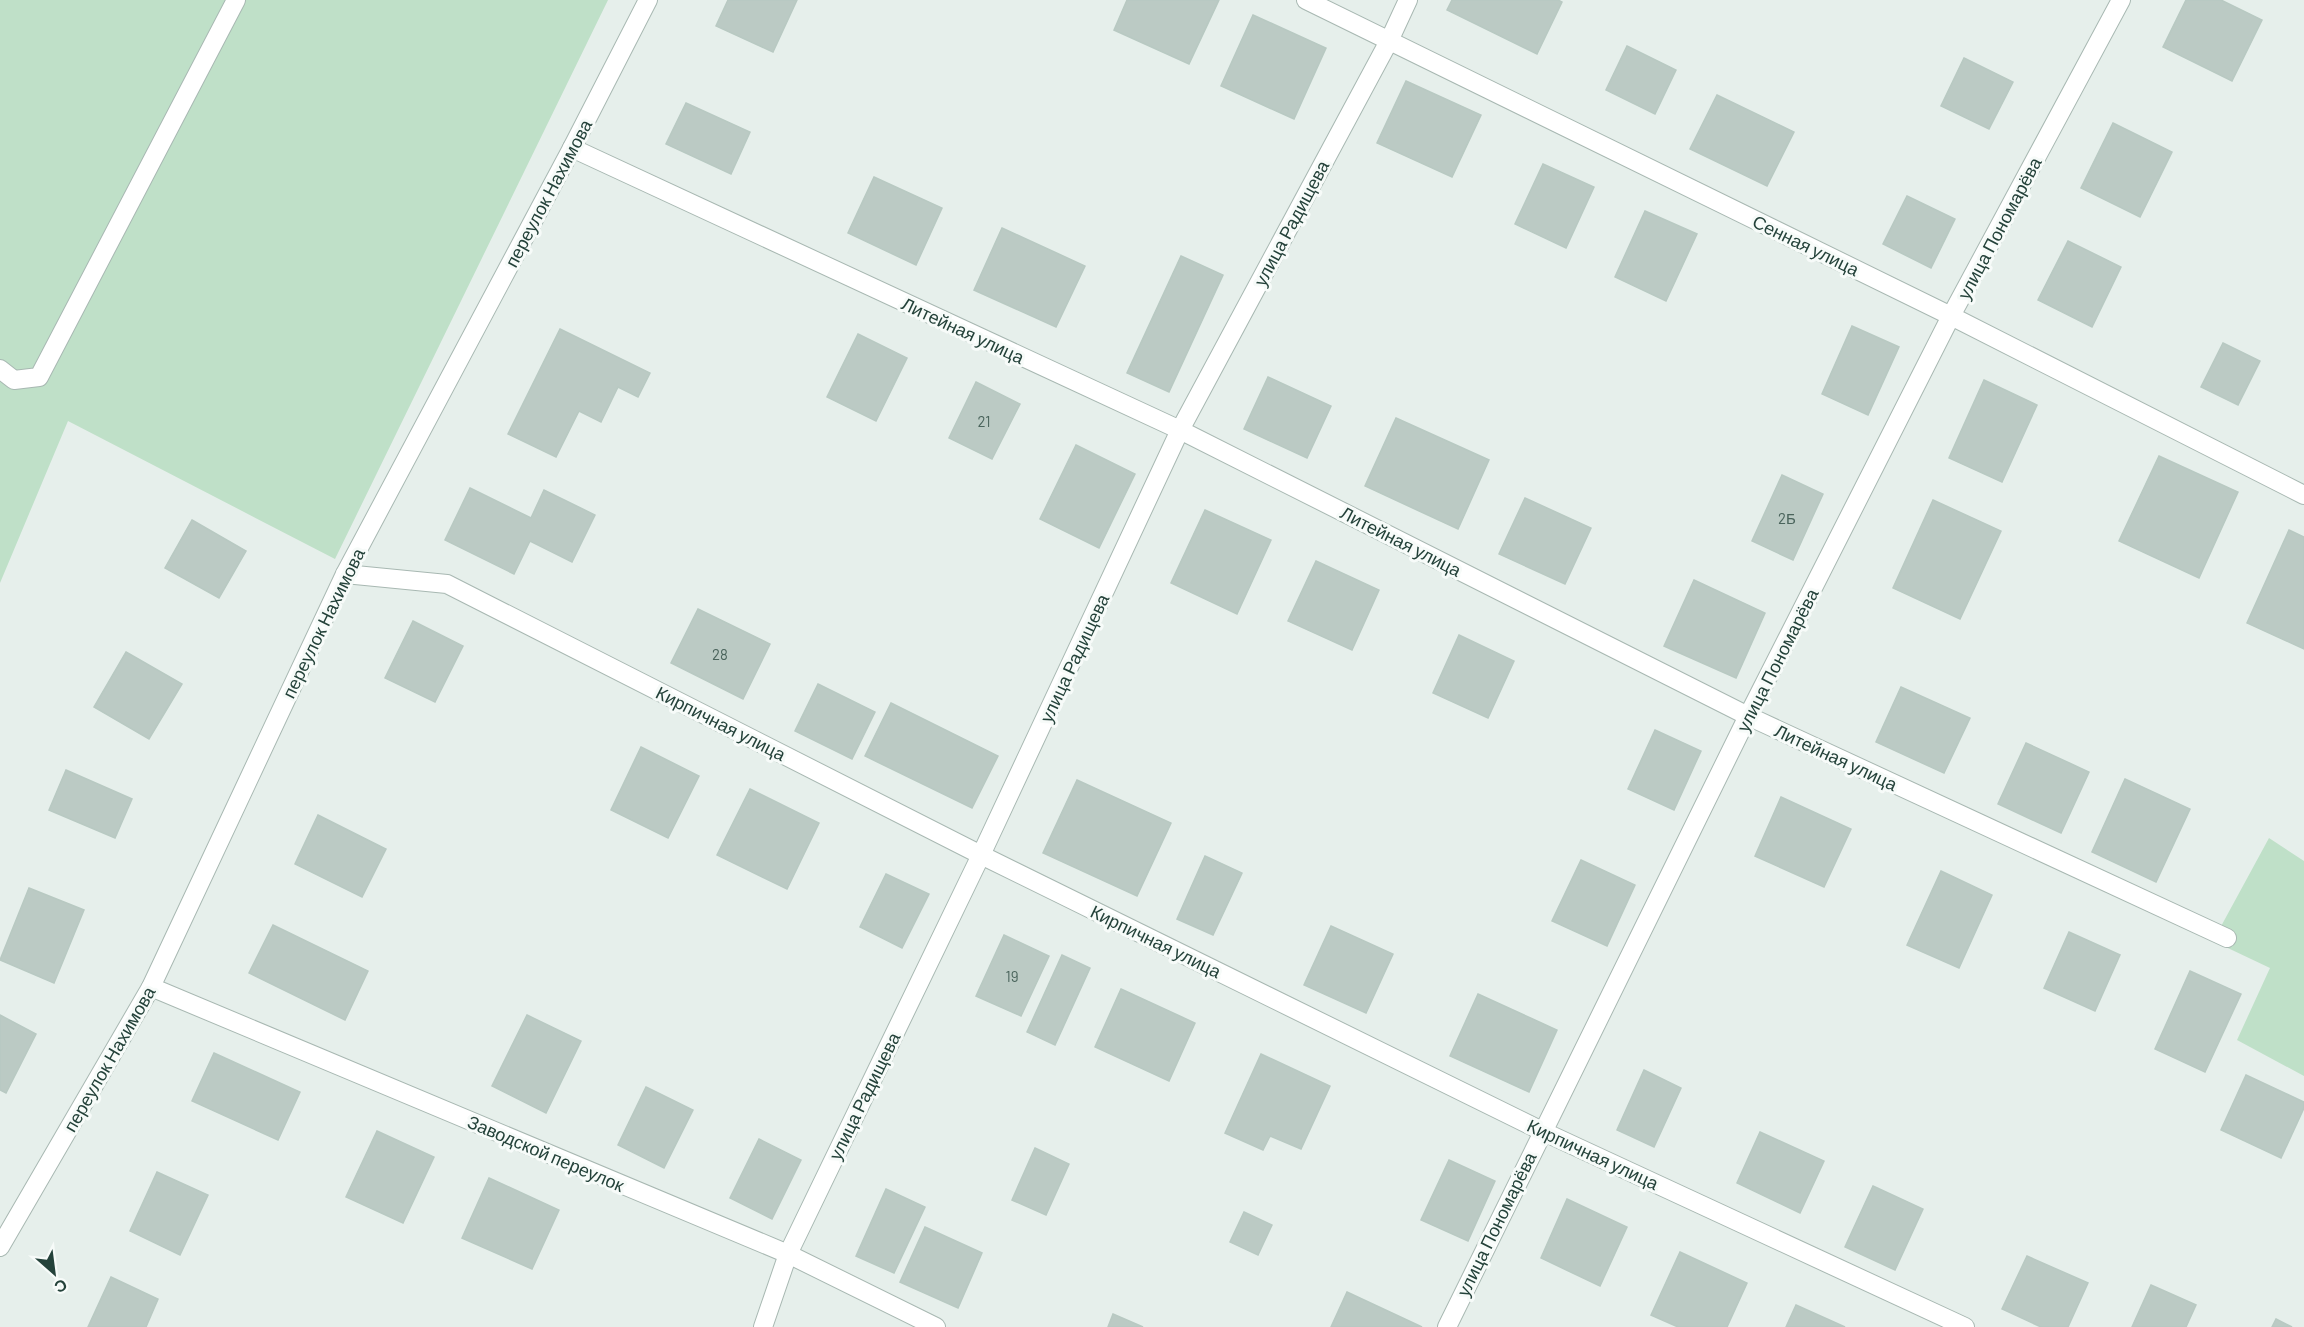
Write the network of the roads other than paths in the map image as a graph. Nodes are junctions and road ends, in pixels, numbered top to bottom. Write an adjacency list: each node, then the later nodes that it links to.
1 (236, 0): 9 (street)
2 (648, 0): 7 (street, переулок Нахимова)
3 (1306, 0): 6 (street, Сенная улица)
4 (1408, 0): 6 (street, улица Радищева)
5 (2121, 0): 8 (street, улица Пономарёва)
6 (1389, 41): 8 (street, Сенная улица); 10 (street, улица Радищева)
7 (572, 148): 10 (street, Литейная улица); 12 (street, переулок Нахимова)
8 (1951, 315): 11 (street, Сенная улица); 13 (street, улица Пономарёва)
9 (0, 369)
10 (1180, 430): 13 (street, Литейная улица); 14 (street, улица Радищева)
11 (2304, 495)
12 (345, 574): 14 (street, Кирпичная улица); 16 (street, переулок Нахимова)
13 (1748, 716): 15 (street, Литейная улица); 17 (street, улица Пономарёва)
14 (981, 855): 17 (street, Кирпичная улица); 19 (street, улица Радищева)
15 (2227, 938)
16 (151, 987): 18 (street, переулок Нахимова); 19 (street, Заводской переулок)
17 (1542, 1131): 22 (street, улица Пономарёва); 23 (street, Кирпичная улица)
18 (0, 1247)
19 (788, 1254): 20 (street, улица Радищева); 21 (street, Заводской переулок)
20 (763, 1327)
21 (936, 1327)
22 (1446, 1327)
23 (1965, 1327)

